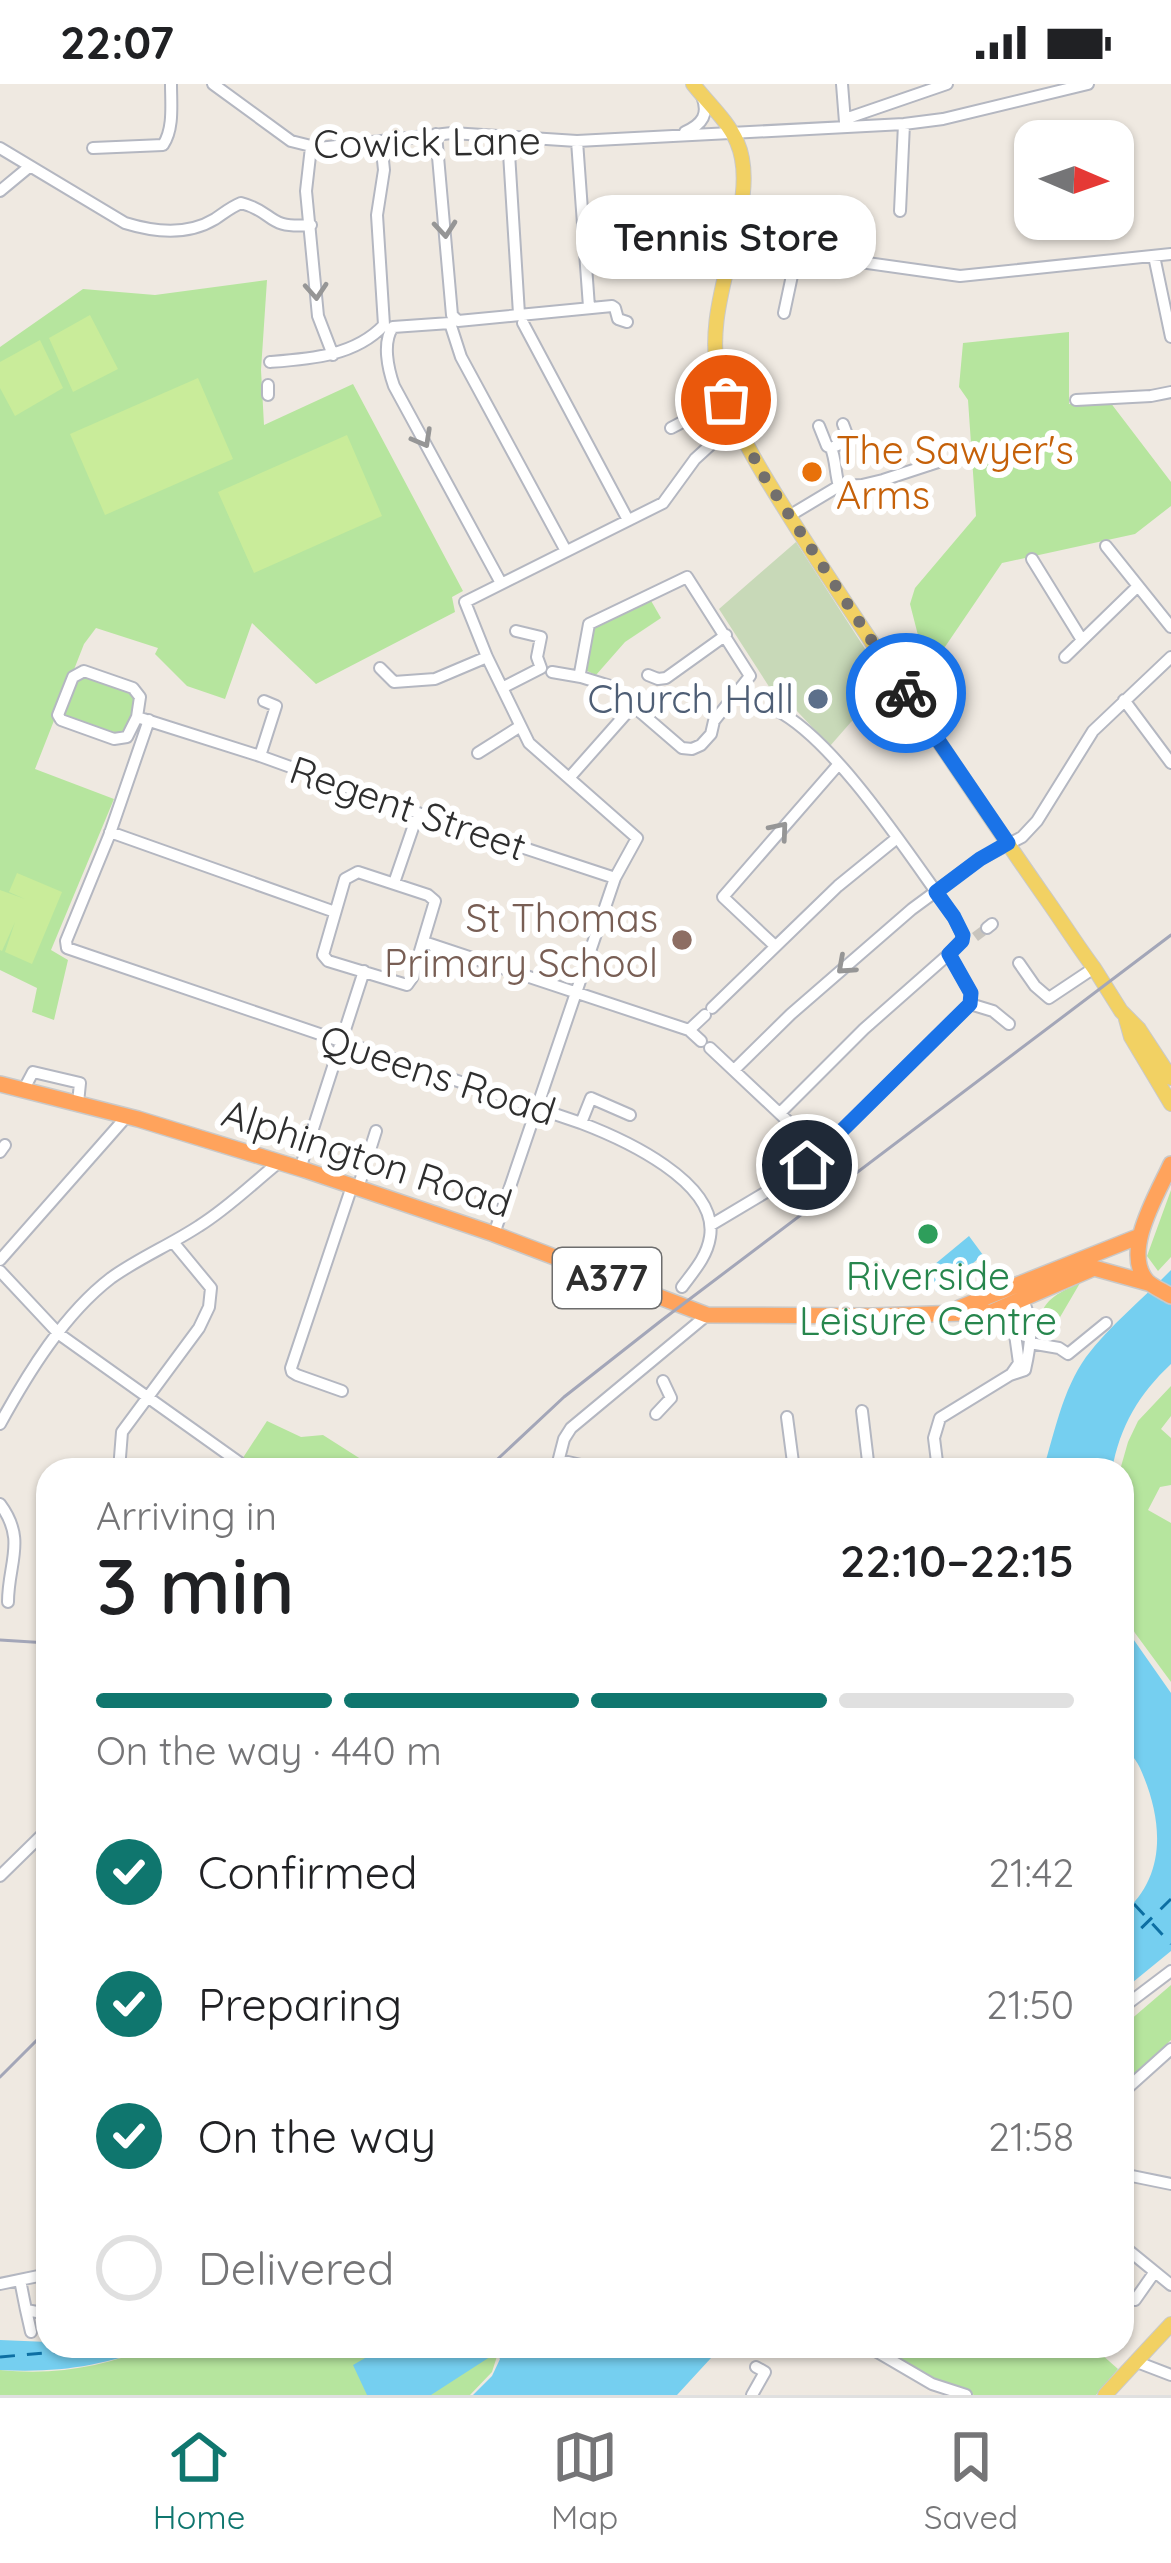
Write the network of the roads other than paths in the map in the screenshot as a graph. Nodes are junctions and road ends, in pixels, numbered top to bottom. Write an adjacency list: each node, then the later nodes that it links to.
1 (172, 84): 17 (street)
2 (213, 84): 15 (street, Cowick Lane)
3 (842, 84): 7 (street)
4 (947, 84): 7 (street)
5 (1088, 84): 8 (street)
6 (697, 89): 10 (main road); 12 (street)
7 (846, 124): 8 (street); 10 (street, Cowick Lane)
8 (904, 124): 20 (street)
9 (436, 134): 11 (street, Cowick Lane); 13 (street, Cowick Lane); 30 (street, one-way to 30)
10 (732, 134): 12 (street, Cowick Lane); 22 (main road)
11 (508, 136): 14 (street, Cowick Lane); 28 (street)
12 (677, 136): 14 (street, Cowick Lane)
13 (381, 141): 15 (street, Cowick Lane); 31 (street)
14 (577, 141): 26 (street)
15 (311, 147): 21 (street)
16 (0, 148): 18 (street)
17 (93, 148)
18 (29, 166): 19 (street); 21 (street)
19 (0, 191)
20 (900, 211)
21 (310, 225): 33 (street, one-way to 33)
22 (732, 244): 23 (street); 40 (main road)
23 (797, 252): 25 (street); 27 (street)
24 (1171, 254): 25 (street)
25 (1154, 256): 32 (street)
26 (589, 307): 28 (street); 29 (street)
27 (784, 314)
28 (521, 318): 30 (street); 46 (street)
29 (627, 322)
30 (456, 324): 31 (street); 48 (street)
31 (387, 328): 33 (street); 50 (street, one-way to 50)
32 (1171, 337)
33 (332, 355): 34 (street)
34 (270, 362)
35 (1171, 392): 36 (street)
36 (1076, 400)
37 (700, 423): 41 (street)
38 (843, 424): 42 (street)
39 (819, 426): 42 (street)
40 (739, 427): 45 (main road); 46 (street)
41 (671, 428)
42 (831, 448): 44 (street)
43 (936, 478): 44 (street)
44 (839, 486): 45 (street)
45 (789, 516): 80 (main road)
46 (628, 520): 48 (street)
47 (1106, 546): 51 (street)
48 (566, 551): 50 (street)
49 (1032, 559): 55 (street)
50 (501, 583): 56 (street)
51 (1138, 586): 52 (street); 55 (street)
52 (1171, 628)
53 (516, 631): 64 (street)
54 (726, 635): 61 (street); 62 (street); 68 (street)
55 (1082, 640): 57 (street)
56 (487, 657): 63 (street); 64 (street)
57 (1065, 657)
58 (1171, 657): 66 (street)
59 (380, 668): 63 (street)
60 (552, 672): 62 (street)
61 (648, 675)
62 (581, 676): 68 (street)
63 (394, 682): 65 (street)
64 (502, 688): 71 (street)
65 (391, 699)
66 (1124, 700): 74 (street); 80 (street)
67 (264, 701): 73 (street)
68 (632, 707): 76 (street)
69 (776, 710): 75 (street)
70 (143, 719): 70 (street); 73 (street, Regent Street); 78 (street)
71 (519, 727): 72 (street); 76 (street)
72 (483, 746)
73 (260, 756): 77 (street, Regent Street)
74 (1171, 764)
75 (838, 765): 79 (street); 86 (street, one-way to 75)
76 (570, 777): 81 (street)
77 (418, 813): 81 (street, Regent Street); 82 (street)
78 (110, 832): 84 (street); 96 (street, Queens Road)
79 (897, 838): 83 (street); 86 (street)
80 (1008, 843): 83 (street); 89 (main road)
81 (617, 873): 91 (street)
82 (394, 883): 84 (street); 85 (street)
83 (936, 892): 87 (street); 97 (street, one-way to 97)
84 (335, 912): 90 (street)
85 (424, 942): 90 (street); 91 (street)
86 (775, 946): 95 (street)
87 (949, 954): 92 (street); 102 (street)
88 (1019, 963): 89 (street)
89 (1094, 968): 93 (main road)
90 (364, 971): 96 (street)
91 (576, 994): 95 (street); 101 (street)
92 (970, 1004): 94 (street); 107 (street)
93 (1126, 1018): 98 (main road); 100 (main road)
94 (1009, 1024)
95 (689, 1030): 97 (street)
96 (340, 1043): 101 (street, Queens Road); 110 (street)
97 (734, 1070): 102 (street)
98 (1171, 1078)
99 (0, 1084): 104 (highway, Alphington Road / A377)
100 (1171, 1104)
101 (537, 1109): 105 (street, Queens Road); 113 (street)
102 (780, 1113): 107 (street)
103 (630, 1115): 105 (street)
104 (127, 1116): 108 (highway, Alphington Road / A377); 116 (street)
105 (581, 1123): 112 (street, Queens Road)
106 (376, 1131): 111 (street)
107 (818, 1154): 112 (street)
108 (278, 1163): 110 (highway, Alphington Road / A377); 115 (street)
109 (1171, 1164): 114 (highway)
110 (300, 1169): 111 (highway, Alphington Road / A377)
111 (355, 1187): 113 (highway, Alphington Road / A377); 130 (street)
112 (711, 1225): 119 (street)
113 (494, 1234): 124 (highway, Alphington Road / A377)
114 (1140, 1236): 118 (highway); 120 (highway, A377)
115 (173, 1241): 126 (street); 131 (street)
116 (0, 1260)
117 (0, 1271): 126 (street)
118 (1148, 1283): 120 (highway, A377); 121 (highway, A377)
119 (682, 1287)
120 (1020, 1291): 122 (highway, A377); 123 (highway, A377); 127 (street); 129 (street)
121 (1171, 1296)
122 (992, 1312): 123 (highway, A377); 129 (street)
123 (945, 1313): 124 (highway, A377)
124 (707, 1315): 128 (street)
125 (1106, 1323): 127 (street)
126 (59, 1334): 131 (street); 135 (street)
127 (1030, 1343): 129 (street)
128 (658, 1372): 133 (street); 138 (street)
129 (1010, 1375): 141 (street)
130 (343, 1391)
131 (148, 1399): 136 (street); 137 (street)
132 (862, 1411): 140 (street)
133 (656, 1414)
134 (788, 1417): 139 (street)
135 (0, 1424)
136 (120, 1458)
137 (233, 1458)
138 (560, 1458)
139 (793, 1458)
140 (868, 1458)
141 (936, 1458)
142 (0, 1504): 143 (street)
143 (8, 1602)
144 (36, 1841): 145 (street)
145 (0, 1876)
146 (1171, 1971): 147 (street)
147 (1134, 1999)
148 (1171, 2049): 149 (street)
149 (1134, 2082)
150 (1134, 2176): 151 (street)
151 (1171, 2184)
152 (1134, 2256): 153 (street)
153 (1154, 2273): 157 (street); 158 (street)
154 (36, 2277): 155 (street)
155 (20, 2281): 156 (street); 159 (street)
156 (0, 2284)
157 (1171, 2284)
158 (1135, 2300)
159 (26, 2311): 160 (street); 162 (street)
160 (36, 2312)
161 (1171, 2324): 164 (main road)
162 (31, 2332)
163 (888, 2358): 168 (street)
164 (1137, 2362): 166 (street); 169 (main road)
165 (756, 2367): 167 (street)
166 (1171, 2375)
167 (752, 2395)
168 (966, 2395)
169 (1105, 2395)

